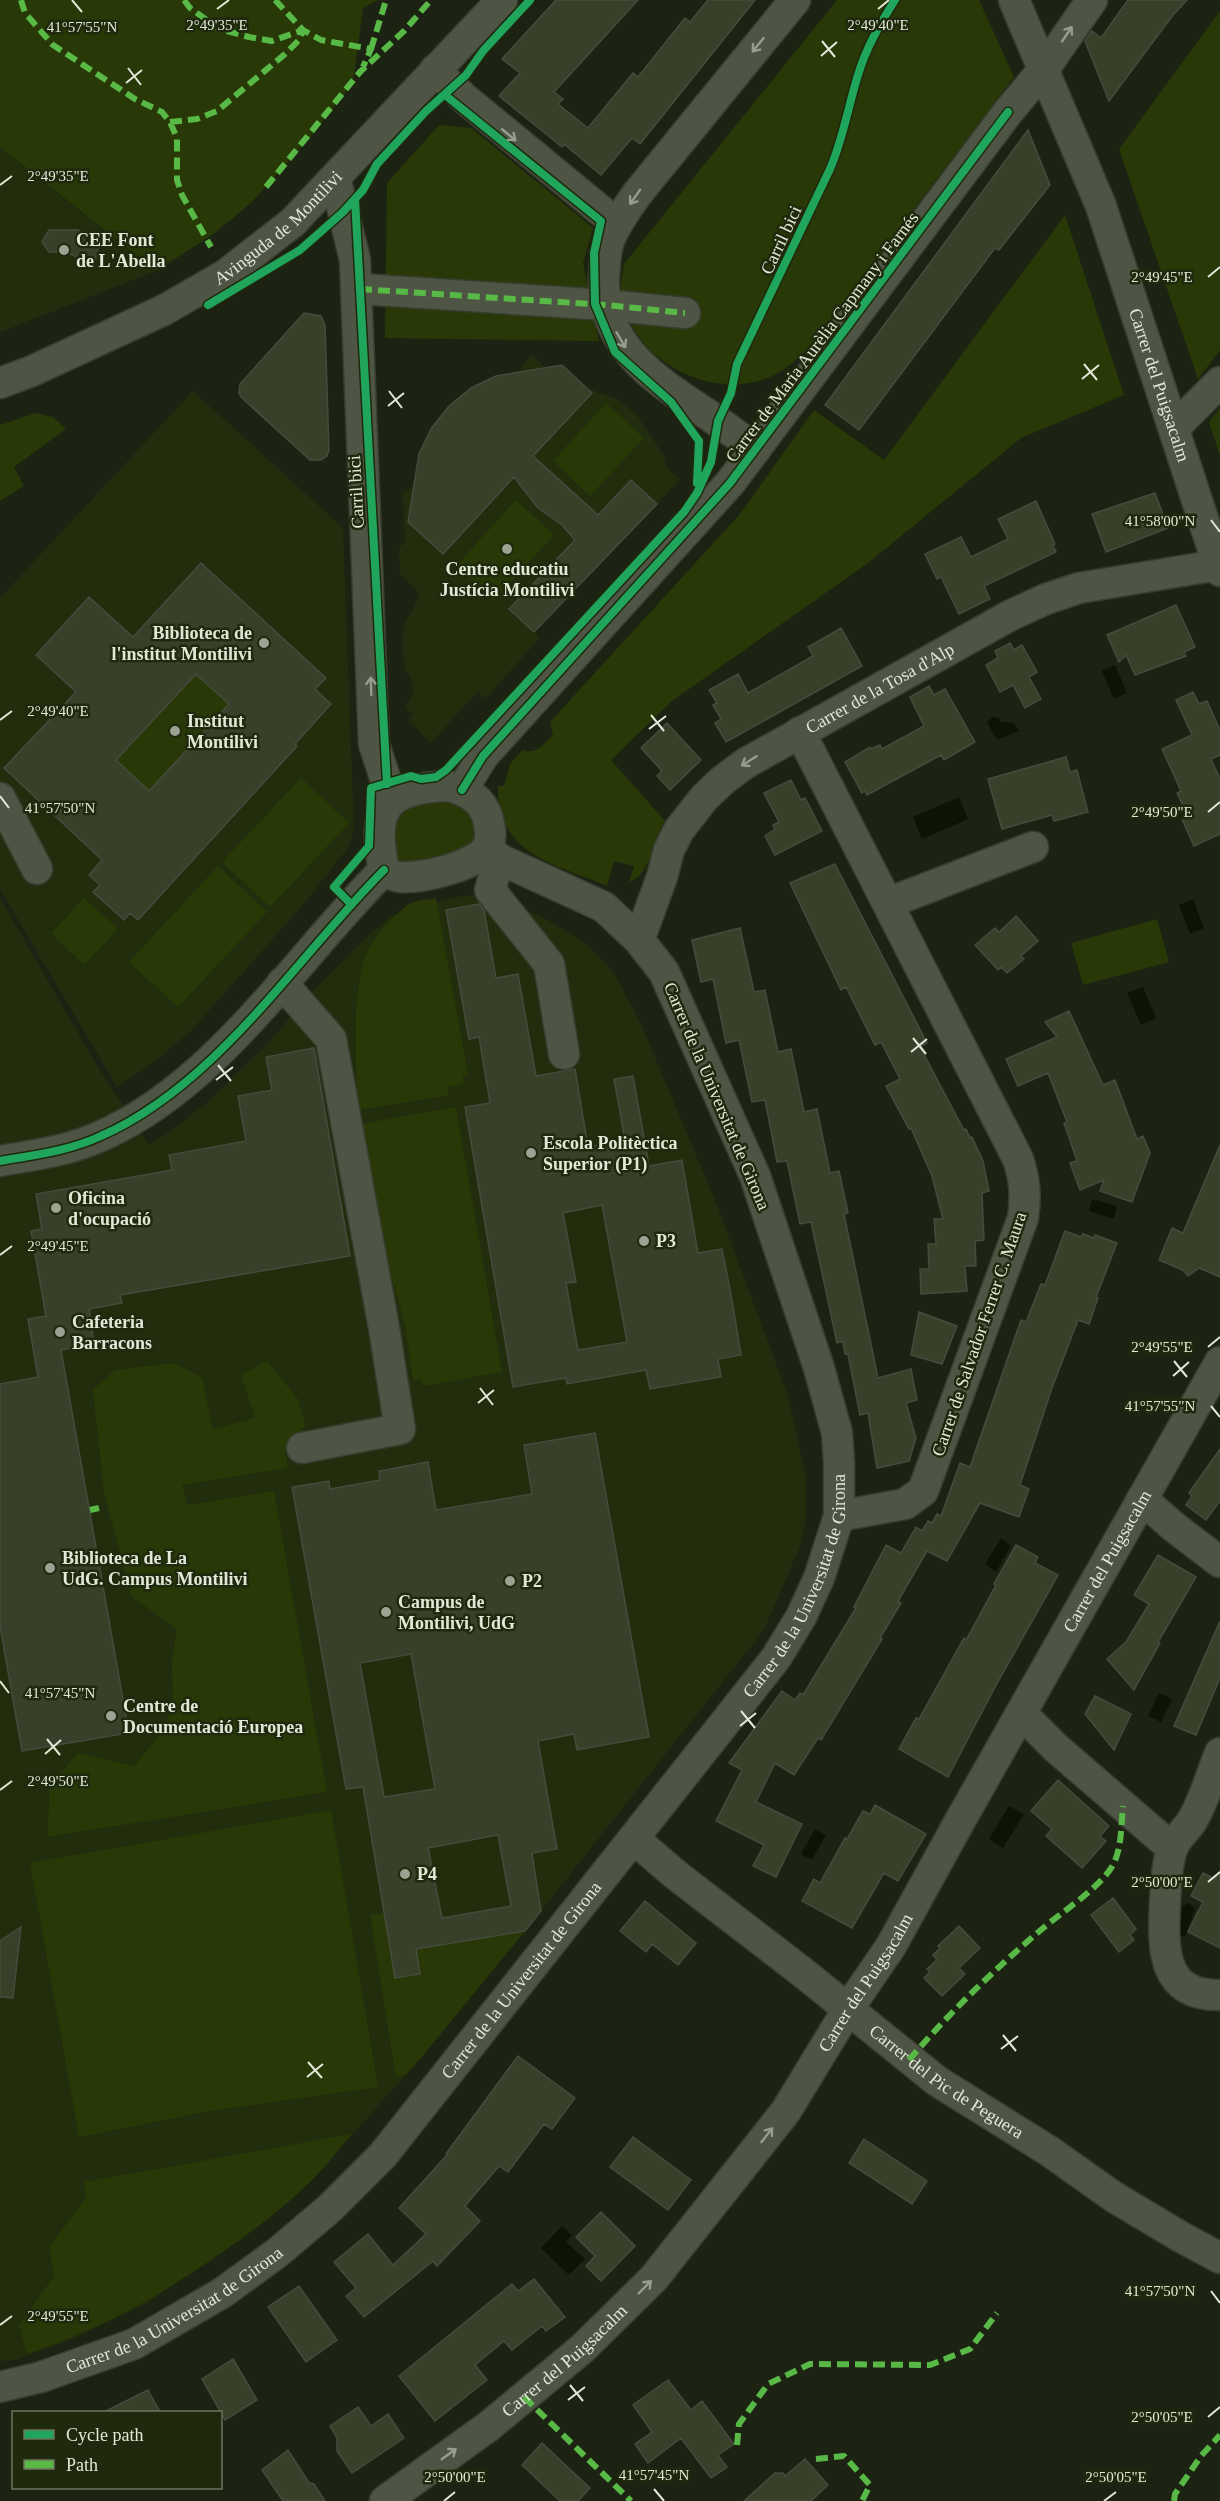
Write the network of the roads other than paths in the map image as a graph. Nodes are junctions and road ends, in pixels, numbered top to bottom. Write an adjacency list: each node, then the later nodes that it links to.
1 (502, 0): 6 (street, Avinguda de Montilivi)
2 (795, 0): 8 (street, one-way to 8)
3 (1014, 0): 5 (street, Carrer del Puigsacalm)
4 (1092, 0): 5 (street, Carrer de Maria Aurèlia Capmany i Farnés, one-way to 4)
5 (1044, 69): 14 (street, Carrer del Puigsacalm); 15 (street, Carrer de Maria Aurèlia Capmany i Farnés)
6 (435, 70): 7 (street, Avinguda de Montilivi); 8 (street, one-way to 8)
7 (334, 178): 13 (street, Avinguda de Montilivi); 20 (street, one-way to 7)
8 (617, 224): 10 (street)
9 (360, 289): 10 (street)
10 (606, 305): 11 (street); 15 (street, one-way to 15)
11 (685, 313)
12 (1220, 382): 14 (street)
13 (0, 383)
14 (1174, 428): 16 (street, Carrer del Puigsacalm)
15 (756, 449): 18 (street, Carrer de Maria Aurèlia Capmany i Farnés)
16 (1219, 568): 17 (street, Carrer de la Tosa d'Alp)
17 (800, 732): 25 (street, Carrer de Salvador Ferrer C. Maura); 26 (street, Carrer de la Tosa d'Alp, one-way to 26)
18 (462, 790): 20 (street); 22 (street)
19 (0, 798): 23 (street)
20 (395, 798): 24 (street)
21 (1032, 847): 25 (street)
22 (493, 854): 24 (street); 26 (street, Carrer de la Universitat de Girona); 28 (street)
23 (37, 868)
24 (384, 870): 27 (street)
25 (888, 903): 33 (street, Carrer de Salvador Ferrer C. Maura)
26 (639, 940): 33 (street, Carrer de la Universitat de Girona)
27 (282, 983): 29 (street); 31 (street)
28 (564, 1054)
29 (0, 1161)
30 (1220, 1362): 32 (street, Carrer del Puigsacalm)
31 (302, 1448)
32 (1142, 1498): 34 (street); 35 (street, Carrer del Puigsacalm)
33 (839, 1516): 37 (street, Carrer de la Universitat de Girona)
34 (1220, 1562)
35 (1020, 1713): 38 (street); 40 (street, Carrer del Puigsacalm)
36 (1220, 1753): 38 (street)
37 (634, 1839): 40 (street, Carrer del Pic de Peguera); 42 (street, Carrer de la Universitat de Girona)
38 (1172, 1848): 39 (street)
39 (1220, 1995)
40 (848, 2009): 41 (street, Carrer del Pic de Peguera); 43 (street, Carrer del Puigsacalm, one-way to 40)
41 (1220, 2258)
42 (0, 2387)
43 (385, 2501)

